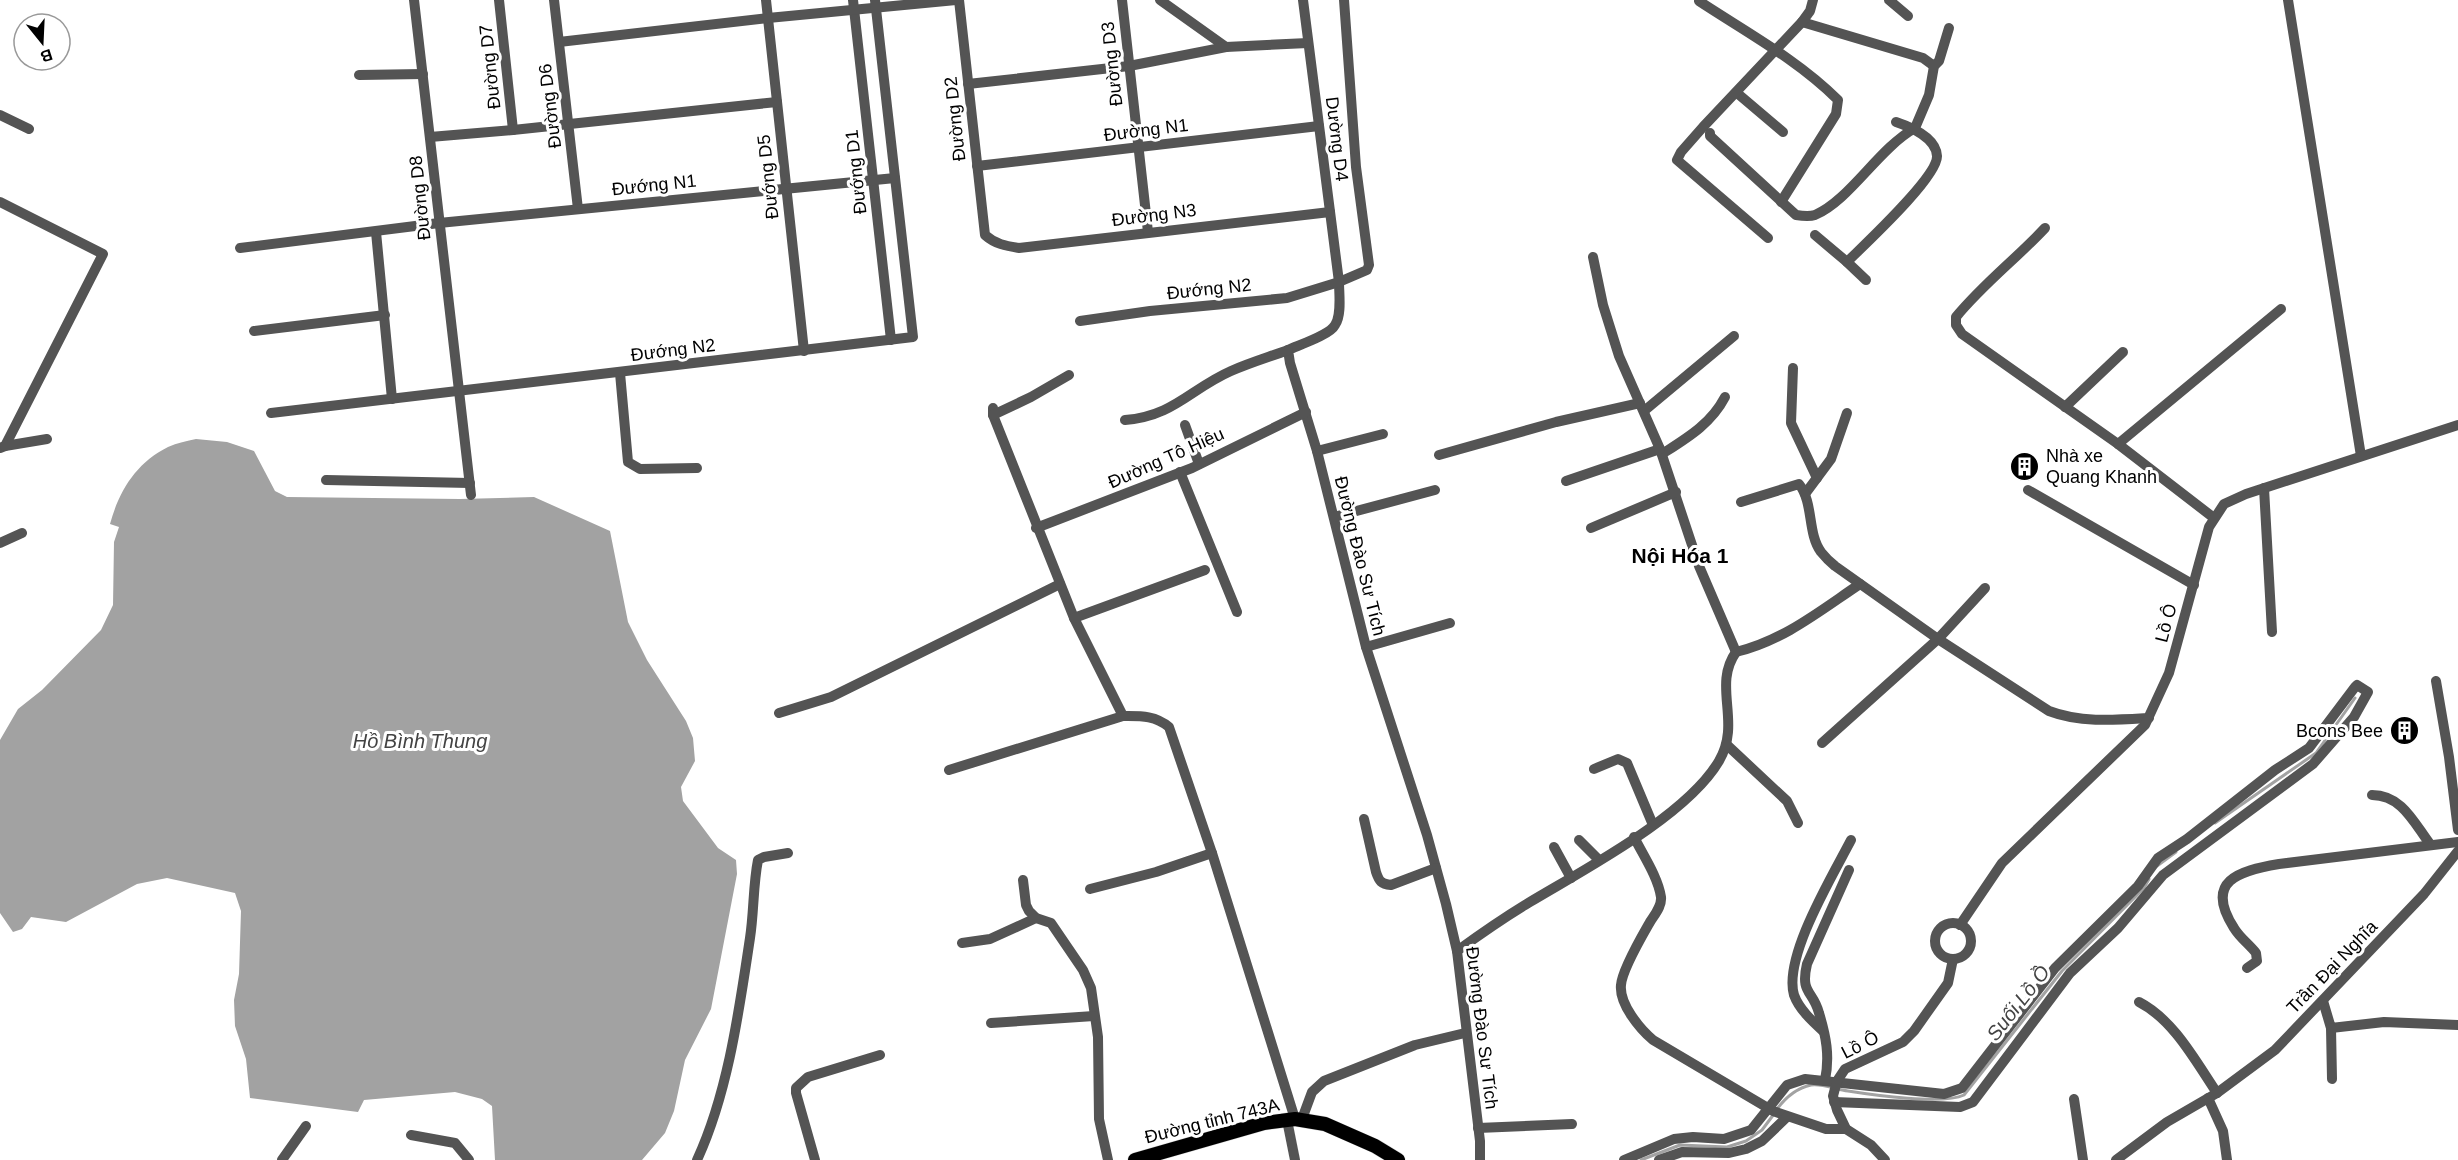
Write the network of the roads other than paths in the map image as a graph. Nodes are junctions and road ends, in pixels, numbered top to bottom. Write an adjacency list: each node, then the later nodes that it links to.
1 (414, 0): 28 (street, Đường D8)
2 (499, 0): 41 (street, Đường D7)
3 (554, 0): 20 (street, Đường D6)
4 (766, 0): 17 (street, Đướng D5)
5 (957, 0): 14 (street); 30 (street, Đường D2)
6 (1122, 0): 25 (street, Đường D3)
7 (1160, 0): 22 (street)
8 (1303, 0): 21 (street, Dường D4)
9 (1344, 0): 66 (street)
10 (1813, 0): 18 (street)
11 (1889, 0): 16 (street)
12 (2288, 0): 99 (street)
13 (1699, 1): 23 (street)
14 (875, 4): 15 (street); 24 (street, Đướng D1)
15 (854, 5): 17 (street); 27 (street, Đướng D1)
16 (1908, 16)
17 (768, 18): 20 (street); 32 (street, Đướng D5)
18 (1802, 22): 23 (street); 26 (street)
19 (1949, 28): 26 (street)
20 (559, 42): 37 (street, Đường D6)
21 (1308, 43): 22 (street); 38 (street, Dường D4)
22 (1226, 47): 25 (street)
23 (1776, 51): 31 (street); 51 (street)
24 (882, 65): 27 (street); 33 (street, Đướng D1)
25 (1129, 66): 30 (street); 45 (street, Đường D3)
26 (1934, 66): 39 (street)
27 (861, 67): 34 (street, Đướng D1)
28 (423, 74): 29 (street); 44 (street, Đường D8)
29 (359, 75)
30 (968, 84): 46 (street, Đường D2)
31 (1737, 93): 42 (street); 60 (street)
32 (777, 102): 37 (street); 49 (street, Đướng D5)
33 (887, 110): 34 (street); 47 (street, Đướng D1)
34 (866, 114): 48 (street, Đướng D1)
35 (0, 115): 40 (street)
36 (1896, 122): 39 (street)
37 (569, 125): 41 (street); 52 (street, Đường D6)
38 (1319, 126): 45 (street, Đường N1); 53 (street, Dường D4)
39 (1915, 128): 51 (street); 63 (street)
40 (28, 129)
41 (513, 130): 44 (street)
42 (1783, 132)
43 (1710, 133): 51 (street)
44 (430, 137): 54 (street, Đường D8)
45 (1138, 148): 46 (street, Đường N1); 57 (street, Đường D3)
46 (977, 166): 58 (street, Đường D2)
47 (894, 178): 48 (street); 65 (street, Đướng D1)
48 (873, 179): 49 (street, Đướng N1); 67 (street, Đướng D1)
49 (786, 188): 52 (street, Đướng N1); 76 (street, Đướng D5)
50 (0, 202): 95 (street)
51 (1781, 202)
52 (579, 209): 54 (street, Đướng N1)
53 (1330, 212): 57 (street, Đường N3); 66 (street, Dường D4)
54 (439, 223): 56 (street, Đướng N1); 81 (street, Đường D8)
55 (2045, 228): 85 (street)
56 (376, 232): 61 (street, Đướng N1); 69 (street)
57 (1148, 232): 58 (street, Đường N3)
58 (985, 235)
59 (1815, 235): 63 (street)
60 (1768, 238)
61 (240, 248)
62 (1593, 257): 84 (street)
63 (1847, 262): 64 (street)
64 (1866, 280)
65 (906, 281): 67 (street); 73 (street, Đướng D1)
66 (1339, 282): 70 (street, Đướng N2); 75 (street)
67 (885, 285): 74 (street, Đướng D1)
68 (2281, 309): 94 (street)
69 (385, 315): 71 (street); 83 (street)
70 (1080, 321)
71 (254, 330)
72 (1734, 336): 84 (street)
73 (913, 338): 74 (street, Đướng N2)
74 (891, 340): 76 (street, Đướng N2)
75 (1288, 350): 86 (street, Đường Đào Sư Tích); 89 (street)
76 (804, 351): 79 (street, Đướng N2)
77 (2123, 352): 85 (street)
78 (1793, 368): 103 (street)
79 (620, 373): 81 (street, Đướng N2); 101 (street)
80 (1069, 375): 116 (street)
81 (458, 392): 83 (street, Đướng N2); 106 (street, Đường D8)
82 (1725, 397): 97 (street)
83 (392, 399): 87 (street, Đướng N2)
84 (1642, 407): 97 (street); 98 (street)
85 (2065, 407): 94 (street)
86 (1306, 412): 96 (street, Đường Đào Sư Tích); 100 (street, Đường Tô Hiệu)
87 (271, 413)
88 (1847, 413): 103 (street)
89 (1125, 420)
90 (1185, 425): 100 (street)
91 (2458, 425): 99 (street, Lồ Ô)
92 (1383, 434): 96 (street)
93 (47, 438): 95 (street)
94 (2118, 444): 115 (street)
95 (2, 447)
96 (1317, 451): 114 (street, Đường Đào Sư Tích)
97 (1661, 451): 105 (street); 110 (street)
98 (1439, 455)
99 (2361, 456): 107 (street, Lồ Ô)
100 (1199, 464): 102 (street, Đường Tô Hiệu)
101 (697, 468)
102 (1180, 472): 116 (street, Đường Tô Hiệu); 125 (street)
103 (1817, 477): 111 (street)
104 (326, 480): 106 (street)
105 (1566, 481)
106 (470, 483): 112 (street, Đường D8)
107 (2264, 488): 115 (street, Lồ Ô); 128 (street)
108 (1435, 490): 114 (street)
109 (2028, 490): 123 (street)
110 (1676, 492): 117 (street); 131 (street)
111 (1805, 494): 113 (street); 122 (street)
112 (471, 495)
113 (1741, 502)
114 (1334, 517): 130 (street, Đường Đào Sư Tích)
115 (2214, 518): 123 (street, Lồ Ô)
116 (1036, 528): 121 (street)
117 (1591, 528)
118 (22, 533): 119 (street)
119 (0, 543)
120 (1205, 570): 126 (street)
121 (1060, 584): 126 (street); 133 (street)
122 (1860, 584): 129 (street); 131 (street)
123 (2193, 585): 135 (street, Lồ Ô)
124 (1985, 588): 129 (street)
125 (1237, 612)
126 (1074, 618): 134 (street)
127 (1450, 623): 130 (street)
128 (2272, 632)
129 (1938, 639): 135 (street); 136 (street)
130 (1366, 647): 158 (street, Đường Đào Sư Tích)
131 (1736, 652): 137 (street)
132 (2436, 681): 138 (street)
133 (779, 713)
134 (1123, 716): 140 (street); 156 (street)
135 (2149, 718): 164 (street, Lồ Ô)
136 (1822, 743)
137 (1726, 745): 145 (street); 146 (street)
138 (2454, 756): 142 (street)
139 (1594, 769): 146 (street)
140 (949, 770)
141 (2373, 795): 152 (street)
142 (2457, 806): 147 (street)
143 (1364, 819): 158 (street)
144 (2221, 821): 144 (street); 180 (street); 180 (street)
145 (1798, 824)
146 (1653, 825): 148 (street)
147 (2458, 830)
148 (1634, 837): 157 (street); 183 (street)
149 (1579, 840): 157 (street)
150 (1851, 840): 175 (street)
151 (2458, 842): 152 (street)
152 (2430, 844): 168 (street)
153 (1554, 847): 160 (street)
154 (2458, 851): 169 (street, Trần Đại Nghĩa)
155 (788, 853): 194 (street)
156 (1212, 854): 162 (street); 184 (street)
157 (1599, 860): 160 (street)
158 (1436, 867): 166 (street, Đường Đào Sư Tích)
159 (1850, 870): 175 (street)
160 (1571, 878): 166 (street)
161 (1023, 880): 163 (street)
162 (1090, 889)
163 (1036, 918): 165 (street); 171 (street)
164 (1960, 925): 167 (street, Lồ Ô); 167 (street)
165 (962, 944)
166 (1456, 951): 176 (street, Đường Đào Sư Tích)
167 (1953, 959): 180 (street, Lồ Ô)
168 (2247, 968)
169 (2323, 1001): 174 (street); 181 (street, Trần Đại Nghĩa)
170 (2139, 1002): 181 (street)
171 (1094, 1016): 172 (street); 196 (street)
172 (991, 1023)
173 (2458, 1025): 174 (street)
174 (2331, 1028): 178 (street)
175 (1823, 1031): 179 (street)
176 (1466, 1033): 184 (street); 187 (street, Đường Đào Sư Tích)
177 (880, 1055): 195 (street)
178 (2332, 1079)
179 (1826, 1080): 180 (street); 183 (street)
180 (1835, 1091): 188 (street)
181 (2213, 1095): 204 (street, Trần Đại Nghĩa); 205 (street)
182 (2074, 1099): 203 (street)
183 (1777, 1113): 188 (street); 190 (street); 190 (street)
184 (1295, 1120): 191 (main road, Đường tỉnh 743A); 197 (main road, Đường tỉnh 743A); 198 (street)
185 (1572, 1124): 187 (street)
186 (306, 1126): 192 (street)
187 (1478, 1128): 199 (street, Đường Đào Sư Tích)
188 (1845, 1129): 202 (street)
189 (411, 1135): 193 (street)
190 (1714, 1147): 200 (street); 201 (street)
191 (1395, 1159)
192 (282, 1160)
193 (469, 1160)
194 (697, 1160)
195 (815, 1160)
196 (1107, 1160)
197 (1135, 1160)
198 (1294, 1160)
199 (1480, 1160)
200 (1624, 1160)
201 (1659, 1160)
202 (1885, 1160)
203 (2083, 1160)
204 (2116, 1160)
205 (2227, 1160)

